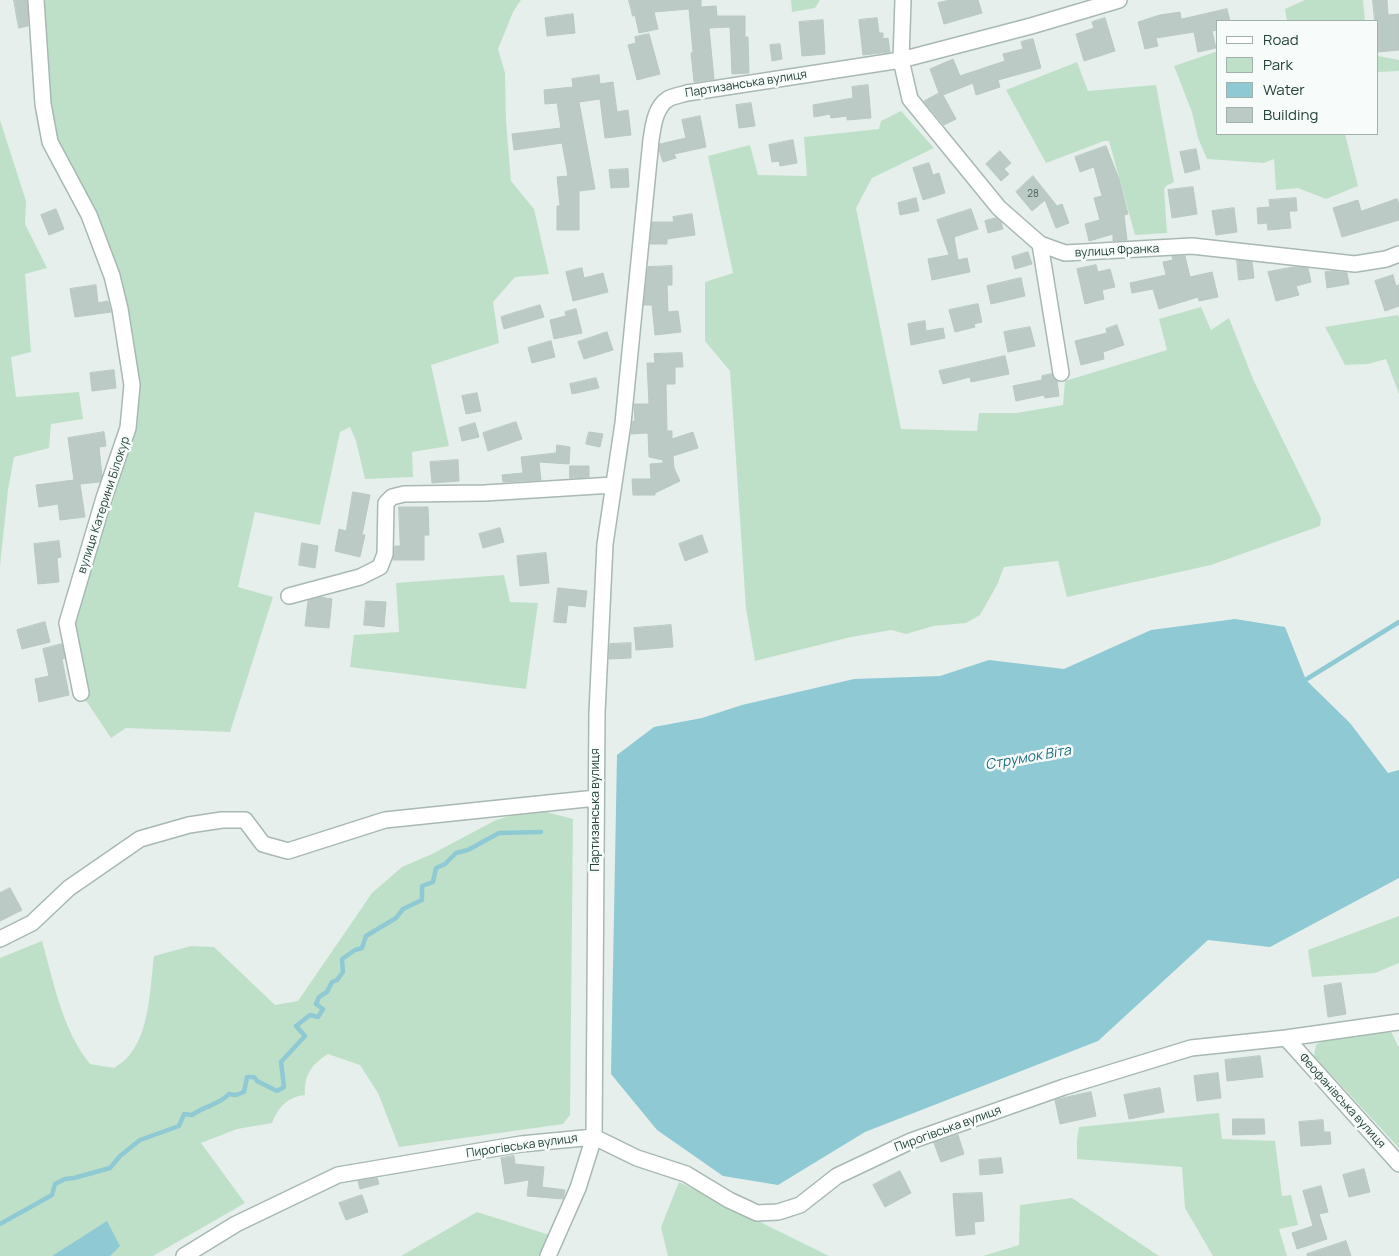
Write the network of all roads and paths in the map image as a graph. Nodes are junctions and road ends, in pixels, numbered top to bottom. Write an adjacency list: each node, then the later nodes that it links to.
1 (36, 0): 10 (street, вулиця Катерини Білокур)
2 (903, 0): 4 (street, вулиця Франка)
3 (1119, 0): 4 (street, Партизанська вулиця)
4 (901, 60): 5 (street, вулиця Франка); 8 (street, Партизанська вулиця)
5 (1040, 244): 6 (street, вулиця Франка); 7 (street)
6 (1399, 254)
7 (1062, 373)
8 (613, 485): 9 (street); 11 (street, Партизанська вулиця)
9 (289, 596)
10 (81, 693)
11 (596, 798): 12 (street); 15 (street, Партизанська вулиця)
12 (0, 939)
13 (1399, 1022): 14 (street, Пирогівська вулиця)
14 (1286, 1038): 15 (street, Пирогівська вулиця); 16 (street, Феофанівська вулиця)
15 (594, 1137): 17 (street, Пирогівська вулиця); 18 (street, Партизанська вулиця)
16 (1399, 1164)
17 (184, 1256)
18 (548, 1256)

